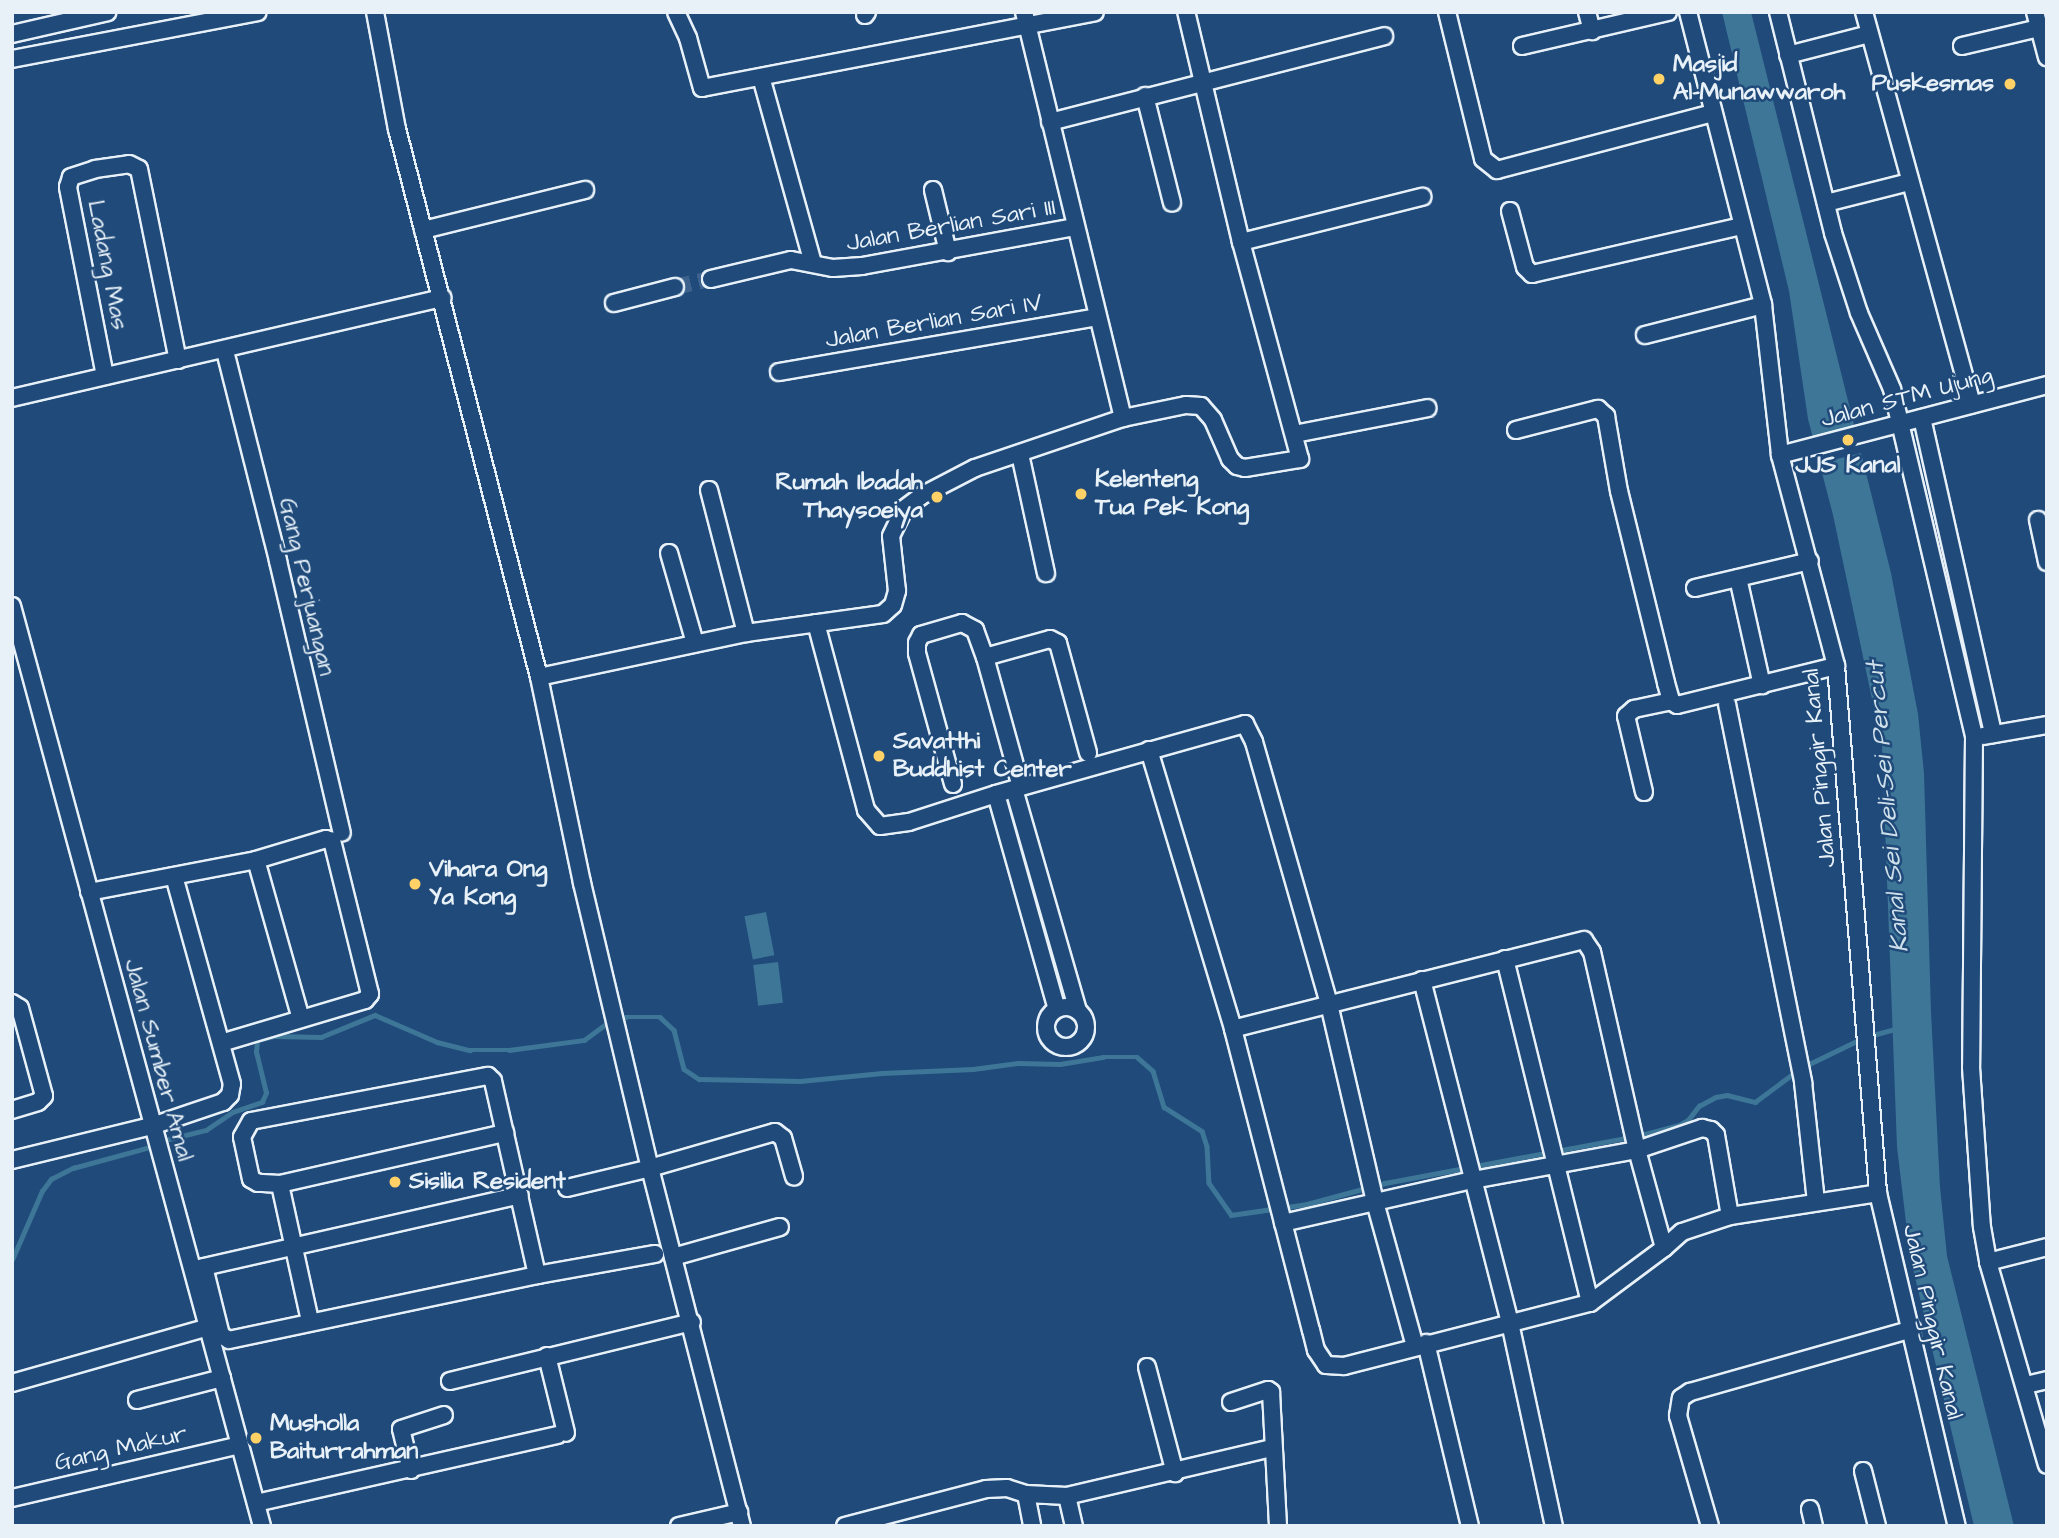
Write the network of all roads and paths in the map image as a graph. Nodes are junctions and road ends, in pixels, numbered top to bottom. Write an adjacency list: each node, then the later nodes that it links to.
1 (32, 12): 16 (street)
2 (108, 12): 16 (street)
3 (258, 12): 25 (street)
4 (375, 12): 40 (street)
5 (676, 12): 26 (street)
6 (1095, 12): 14 (street)
7 (1186, 12): 27 (street)
8 (1447, 12): 29 (street)
9 (1587, 12): 17 (street)
10 (1668, 12): 17 (street)
11 (1688, 12): 29 (street, Jalan Pinggir Kanal)
12 (1777, 12): 23 (street)
13 (1864, 12): 19 (street)
14 (1026, 20): 26 (street); 30 (street)
15 (2037, 20): 22 (street); 24 (street)
16 (36, 29): 18 (street)
17 (1592, 31): 21 (street)
18 (12, 34)
19 (1869, 34): 23 (street); 31 (street)
20 (1384, 36): 27 (street)
21 (1522, 46)
22 (1962, 46)
23 (1788, 55): 35 (street)
24 (2047, 57)
25 (12, 59)
26 (761, 77): 43 (street)
27 (1202, 80): 28 (street); 41 (street)
28 (1145, 96): 30 (street); 36 (street)
29 (1713, 113): 38 (street, Jalan Pinggir Kanal)
30 (1050, 122): 39 (street)
31 (1909, 182): 35 (street); 57 (street)
32 (585, 190): 40 (street)
33 (933, 190): 42 (street)
34 (1422, 197): 41 (street)
35 (1826, 203): 61 (street)
36 (1172, 204)
37 (1510, 211): 38 (street)
38 (1742, 226): 48 (street, Jalan Pinggir Kanal)
39 (1075, 227): 42 (street, Jalan Berlian Sari III); 49 (street)
40 (423, 230): 46 (street)
41 (1241, 242): 63 (street)
42 (947, 252): 43 (street, Jalan Berlian Sari III)
43 (813, 263): 44 (street, Jalan Berlian Sari III)
44 (711, 279)
45 (675, 288): 47 (street)
46 (443, 298): 51 (street); 80 (street)
47 (614, 303)
48 (1763, 305): 50 (street); 65 (street, Jalan Pinggir Kanal)
49 (1096, 317): 53 (street, Jalan Berlian Sari IV); 59 (street)
50 (1645, 335)
51 (225, 351): 52 (street); 93 (street, Gang Perjuangan)
52 (178, 360): 54 (street); 54 (street, Ladang Mas)
53 (779, 372)
54 (106, 376): 56 (street)
55 (2047, 385): 57 (street, Jalan STM Ujung)
56 (12, 398)
57 (1972, 404): 60 (street, Jalan STM Ujung)
58 (1428, 408): 63 (street)
59 (1123, 418): 63 (street); 64 (street)
60 (1922, 418): 61 (street, Jalan STM Ujung); 85 (street)
61 (1898, 425): 65 (street, Jalan STM Ujung); 86 (street)
62 (1516, 430): 82 (street)
63 (1294, 434)
64 (1020, 454): 71 (street); 75 (street)
65 (1786, 454): 69 (street, Jalan Pinggir Kanal)
66 (709, 490): 76 (street)
67 (2038, 520): 70 (street)
68 (669, 553): 77 (street)
69 (1810, 561): 72 (street); 79 (street, Jalan Pinggir Kanal)
70 (2047, 562)
71 (1046, 573)
72 (1738, 578): 73 (street); 81 (street)
73 (1695, 588)
74 (12, 606): 96 (street, Jalan Sumber Amal)
75 (816, 623): 76 (street); 92 (street)
76 (746, 634): 77 (street)
77 (695, 643): 80 (street)
78 (985, 657): 88 (street); 89 (street); 90 (street)
79 (1836, 666): 81 (street); 117 (street, Jalan Pinggir Kanal)
80 (539, 677): 112 (street)
81 (1762, 685): 82 (street)
82 (1671, 701): 91 (street)
83 (1727, 704): 120 (street)
84 (2047, 725): 85 (street)
85 (1993, 734): 86 (street)
86 (1973, 737): 129 (street)
87 (1149, 750): 90 (street); 100 (street); 104 (street)
88 (1088, 753)
89 (953, 784)
90 (1018, 788): 92 (street); 102 (street)
91 (1644, 792)
92 (996, 794): 101 (street)
93 (342, 833)
94 (256, 860): 95 (street); 103 (street); 103 (street)
95 (174, 876): 96 (street); 105 (street)
96 (89, 892): 107 (street, Jalan Sumber Amal)
97 (1505, 959): 98 (street); 109 (street); 110 (street)
98 (1423, 981): 100 (street); 113 (street)
99 (12, 1003): 106 (street)
100 (1329, 1004): 104 (street); 119 (street)
101 (1057, 1009): 102 (street); 102 (street)
102 (1078, 1011)
103 (301, 1019): 105 (street)
104 (1233, 1029): 122 (street)
105 (221, 1043): 107 (street)
106 (12, 1110)
107 (152, 1126): 111 (street); 130 (street, Jalan Sumber Amal)
108 (505, 1133): 115 (street); 115 (street); 118 (street)
109 (1636, 1147): 110 (street); 121 (street); 126 (street)
110 (1554, 1155): 113 (street); 132 (street)
111 (12, 1160)
112 (650, 1168): 114 (street); 116 (street); 128 (street)
113 (1471, 1171): 119 (street); 135 (street)
114 (794, 1175)
115 (280, 1184): 124 (street)
116 (567, 1188)
117 (1878, 1194): 120 (street); 137 (street, Jalan Pinggir Kanal)
118 (520, 1195): 124 (street); 131 (street)
119 (1375, 1199): 122 (street); 138 (street)
120 (1816, 1202): 121 (street)
121 (1730, 1216): 126 (street)
122 (1282, 1222): 138 (street)
123 (780, 1227): 128 (street)
124 (294, 1240): 130 (street); 133 (street)
125 (2047, 1247): 129 (street)
126 (1664, 1248): 132 (street)
127 (655, 1254): 131 (street)
128 (673, 1257): 134 (street)
129 (1988, 1262): 145 (street)
130 (195, 1265): 133 (street); 136 (street, Jalan Sumber Amal)
131 (537, 1275): 133 (street)
132 (1590, 1303): 135 (street)
133 (310, 1321)
134 (692, 1322): 139 (street); 160 (street)
135 (1510, 1323): 138 (street); 168 (street)
136 (209, 1327): 141 (street, Jalan Sumber Amal); 144 (street)
137 (1912, 1329): 169 (street); 172 (street, Jalan Pinggir Kanal)
138 (1421, 1344): 167 (street)
139 (547, 1356): 143 (street); 152 (street)
140 (1147, 1367): 154 (street)
141 (222, 1378): 146 (street); 149 (street, Jalan Sumber Amal)
142 (2047, 1380): 145 (street)
143 (450, 1381)
144 (12, 1383)
145 (2026, 1385): 151 (street)
146 (137, 1400)
147 (1231, 1402): 150 (street)
148 (444, 1415): 152 (street)
149 (239, 1445): 157 (street, Gang Makur); 158 (street, Jalan Sumber Amal)
150 (1272, 1448): 154 (street); 166 (street)
151 (2047, 1465)
152 (411, 1470): 158 (street)
153 (1863, 1471): 171 (street)
154 (1175, 1473): 156 (street)
155 (1026, 1494): 156 (street); 163 (street); 164 (street)
156 (1067, 1496): 165 (street)
157 (12, 1498)
158 (256, 1503): 161 (street, Jalan Sumber Amal)
159 (1810, 1509): 170 (street)
160 (741, 1519): 162 (street)
161 (262, 1526)
162 (679, 1526)
163 (845, 1526)
164 (1032, 1526)
165 (1074, 1526)
166 (1278, 1526)
167 (1470, 1526)
168 (1554, 1526)
169 (1710, 1526)
170 (1814, 1526)
171 (1877, 1526)
172 (1957, 1526)

